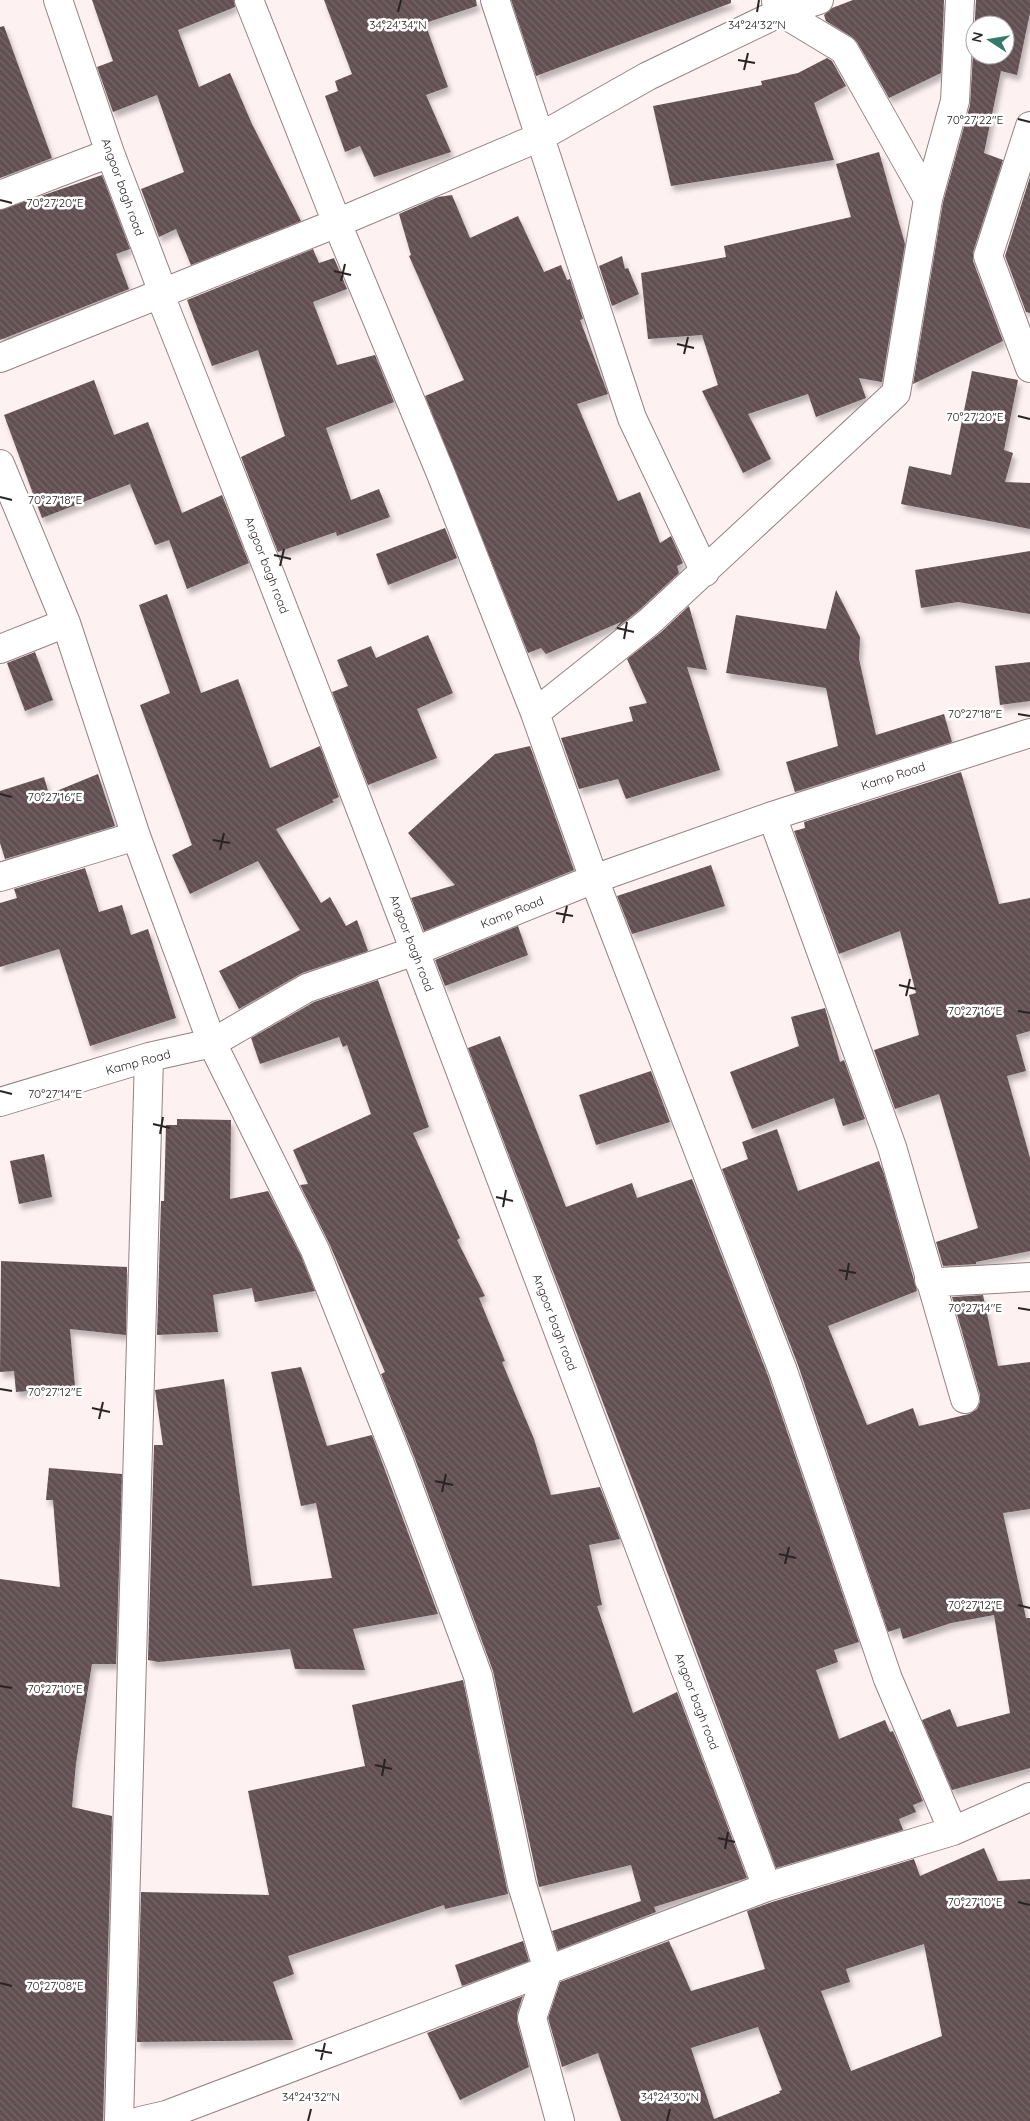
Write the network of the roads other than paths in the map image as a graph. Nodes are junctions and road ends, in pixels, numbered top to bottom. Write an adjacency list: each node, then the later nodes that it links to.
1 (58, 0): 9 (street, Angoor bagh road)
2 (249, 0): 12 (street)
3 (495, 0): 8 (street)
4 (819, 0): 6 (street)
5 (960, 0): 11 (street)
6 (779, 6): 8 (street); 11 (street)
7 (1030, 126): 15 (street)
8 (540, 137): 12 (street); 17 (street)
9 (110, 153): 10 (street); 13 (street, Angoor bagh road)
10 (0, 195)
11 (928, 199): 17 (street)
12 (337, 223): 13 (street); 20 (street)
13 (160, 295): 14 (street); 26 (street, Angoor bagh road)
14 (0, 358)
15 (1030, 368)
16 (0, 464): 18 (street)
17 (705, 572): 20 (street)
18 (66, 624): 19 (street); 23 (street)
19 (0, 649)
20 (535, 713): 25 (street)
21 (1030, 733): 22 (street, Kamp Road)
22 (772, 816): 25 (street, Kamp Road); 31 (street)
23 (136, 836): 24 (street); 27 (street)
24 (0, 877)
25 (594, 879): 26 (street, Kamp Road); 34 (street)
26 (415, 951): 27 (street, Kamp Road); 35 (street, Angoor bagh road)
27 (212, 1043): 28 (street, Kamp Road); 36 (street)
28 (149, 1057): 29 (street, Kamp Road); 37 (street)
29 (0, 1102)
30 (1030, 1277): 31 (street)
31 (929, 1280): 32 (street)
32 (964, 1399)
33 (1030, 1798): 34 (street)
34 (953, 1831): 35 (street)
35 (767, 1887): 36 (street)
36 (548, 1970): 38 (street); 39 (street)
37 (119, 2121)
38 (140, 2121)
39 (560, 2121)

